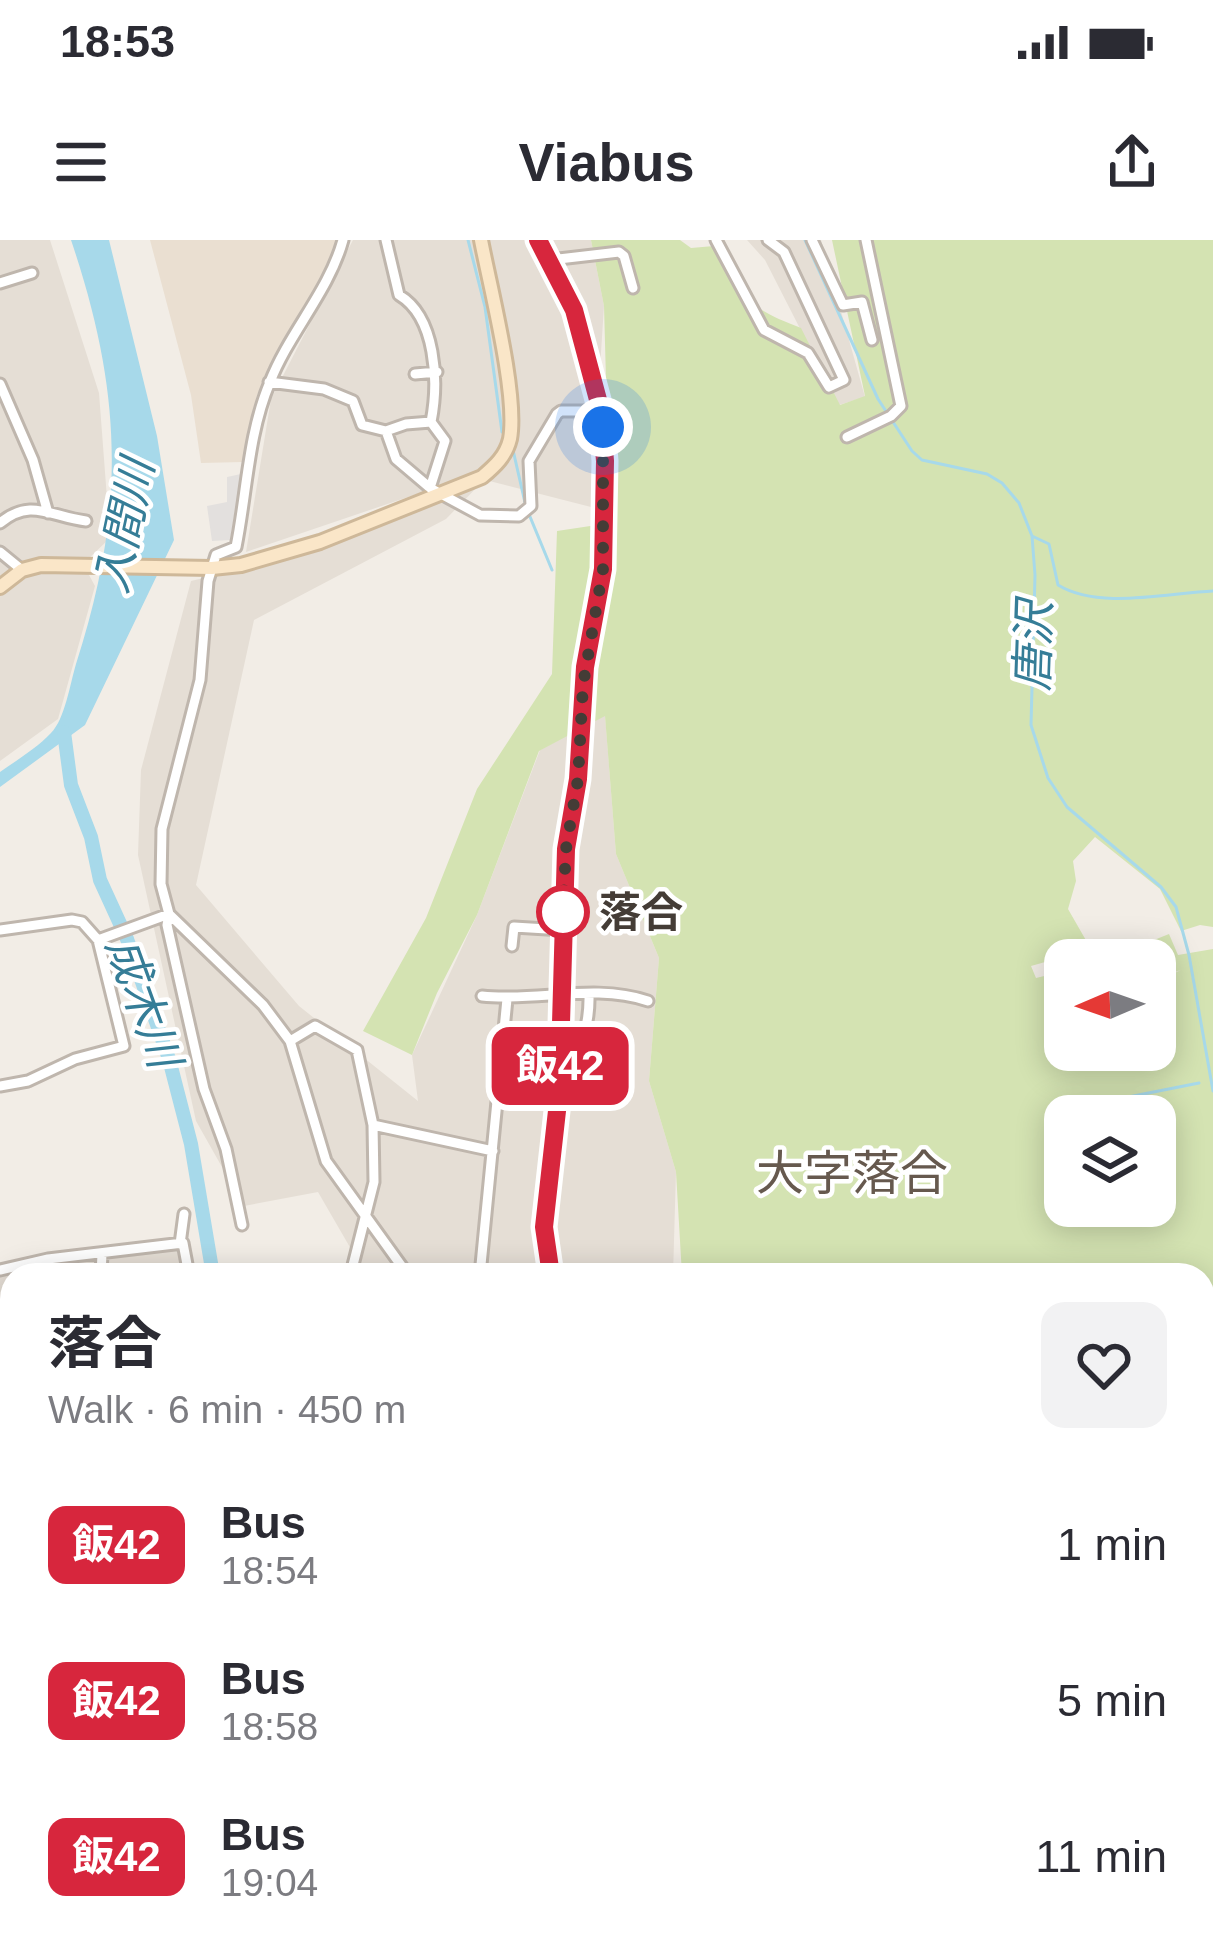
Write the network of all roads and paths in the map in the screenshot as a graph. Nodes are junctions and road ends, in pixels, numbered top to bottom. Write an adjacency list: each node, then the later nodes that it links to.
1 (343, 240): 16 (street)
2 (386, 240): 14 (street)
3 (481, 240): 22 (main road)
4 (716, 240): 5 (street)
5 (768, 240)
6 (812, 240): 13 (street)
7 (866, 240): 21 (street)
8 (542, 242): 9 (main road)
9 (550, 260): 12 (street); 18 (main road)
10 (32, 273): 11 (street)
11 (0, 283)
12 (633, 288)
13 (872, 340)
14 (437, 372): 15 (street); 19 (street)
15 (416, 374)
16 (269, 382): 20 (street); 27 (street)
17 (0, 384): 23 (street)
18 (601, 411): 22 (street); 32 (main road)
19 (430, 422): 20 (street); 22 (street)
20 (386, 431): 22 (street)
21 (847, 437)
22 (435, 491): 27 (main road)
23 (48, 513): 24 (street); 25 (street)
24 (86, 521)
25 (0, 523)
26 (0, 552): 28 (street)
27 (210, 560): 28 (main road); 30 (street)
28 (22, 570): 29 (main road)
29 (0, 587)
30 (169, 914): 33 (street); 40 (street); 47 (street)
31 (0, 930): 33 (street)
32 (562, 930): 34 (street); 35 (main road)
33 (103, 939): 41 (street)
34 (512, 946)
35 (561, 993): 36 (street); 38 (street); 42 (main road)
36 (589, 994): 39 (street); 42 (street)
37 (482, 996): 38 (street)
38 (507, 999): 44 (street)
39 (648, 1001)
40 (290, 1041): 43 (street); 46 (street)
41 (0, 1086)
42 (559, 1093): 56 (main road)
43 (374, 1124): 44 (street); 46 (street)
44 (493, 1150): 55 (street)
45 (184, 1214): 48 (street)
46 (365, 1216): 53 (street); 54 (street)
47 (242, 1225)
48 (180, 1244): 49 (street); 52 (street)
49 (102, 1254): 50 (street); 51 (street)
50 (31, 1263)
51 (102, 1263)
52 (187, 1263)
53 (354, 1263)
54 (399, 1263)
55 (480, 1263)
56 (549, 1263)

